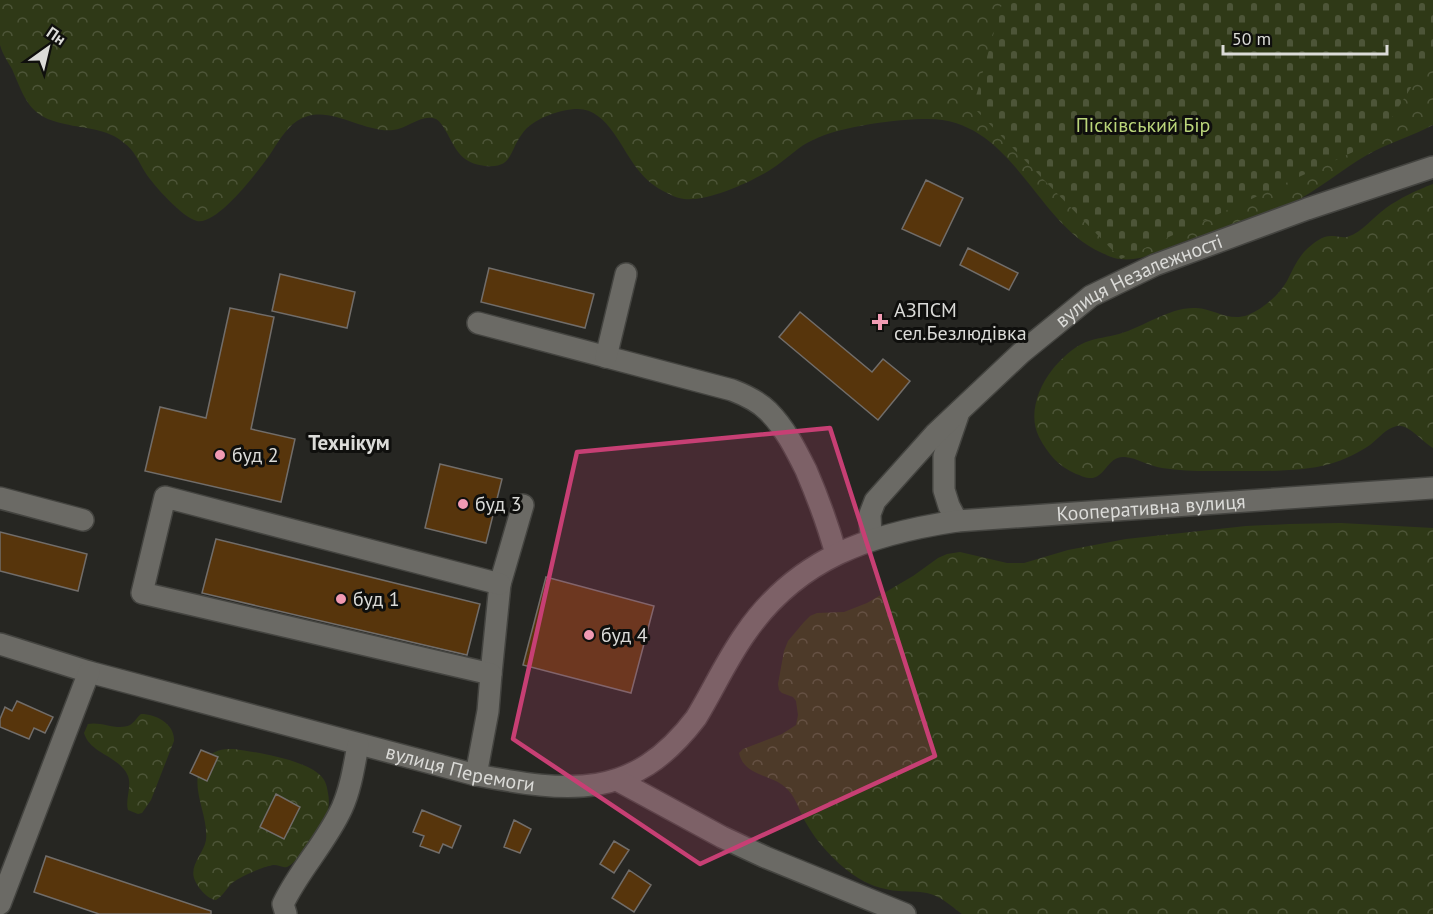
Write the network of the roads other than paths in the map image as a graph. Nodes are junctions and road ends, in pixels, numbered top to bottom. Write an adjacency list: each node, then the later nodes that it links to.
1 (1433, 167): 5 (street, вулиця Незалежності)
2 (626, 274): 4 (street)
3 (478, 323): 4 (street)
4 (606, 357): 12 (street)
5 (959, 411): 10 (street); 11 (street, вулиця Незалежності)
6 (1433, 488): 10 (street, Кооперативна вулиця)
7 (0, 498): 9 (street)
8 (524, 505): 13 (street)
9 (82, 520)
10 (957, 521): 11 (street, Кооперативна вулиця)
11 (871, 540): 12 (street, Кооперативна вулиця)
12 (836, 554): 19 (street, вулиця Перемоги)
13 (500, 584): 16 (street); 16 (street)
14 (0, 644): 15 (street, вулиця Перемоги)
15 (89, 672): 17 (street, вулиця Перемоги); 20 (street)
16 (491, 674): 18 (street)
17 (358, 745): 18 (street, вулиця Перемоги); 21 (street)
18 (476, 775): 19 (street, вулиця Перемоги)
19 (616, 780): 22 (street)
20 (0, 904)
21 (286, 914)
22 (905, 914)

